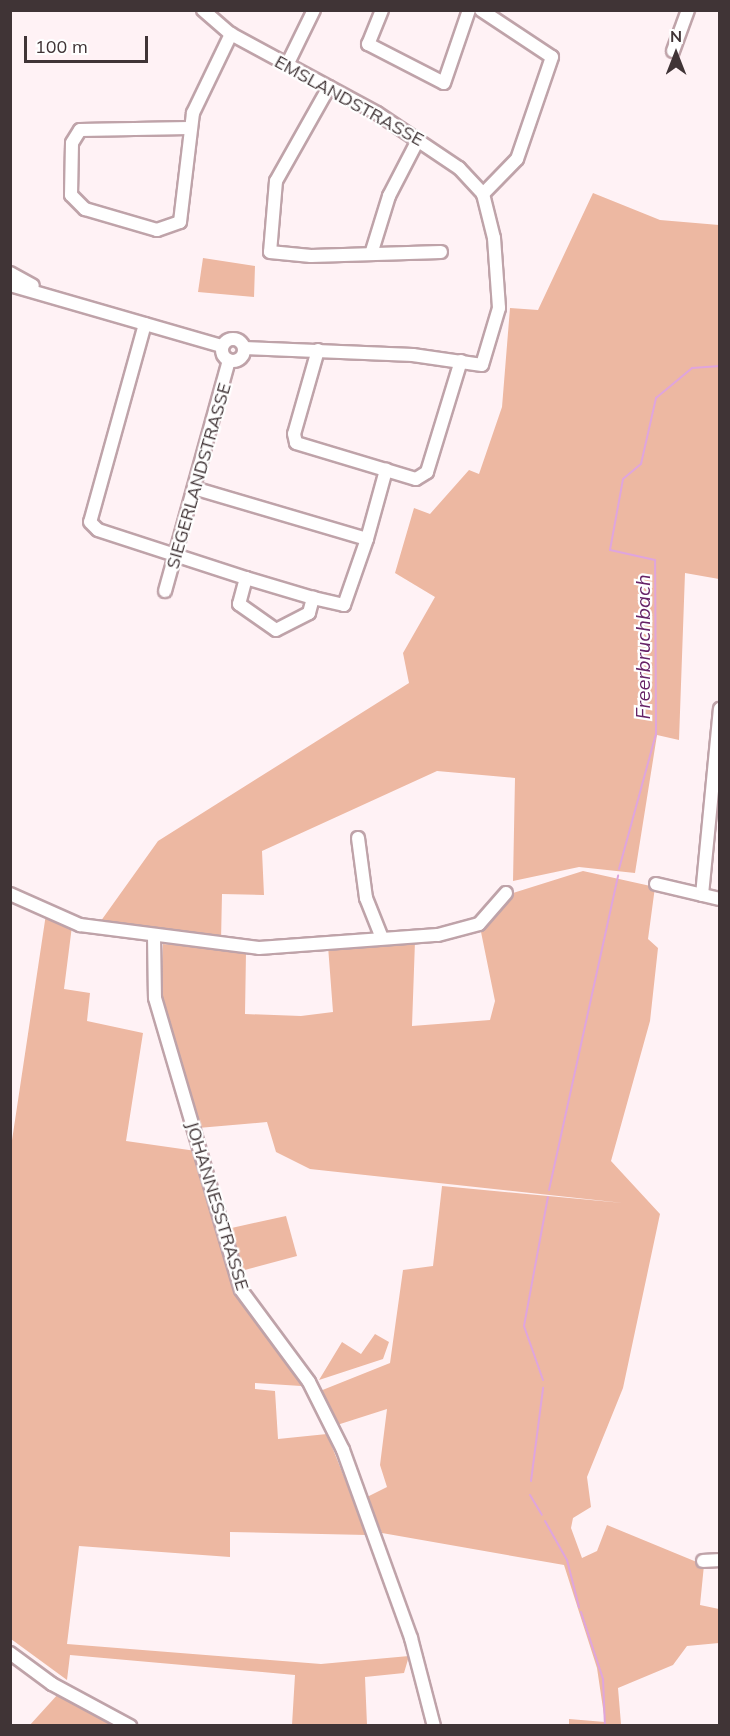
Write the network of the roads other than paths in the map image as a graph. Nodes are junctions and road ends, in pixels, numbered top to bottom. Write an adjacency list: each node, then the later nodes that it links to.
1 (203, 10): 7 (street, EMSLANDSTRASSE)
2 (314, 10): 9 (street)
3 (382, 10): 4 (street)
4 (469, 10)
5 (481, 10): 13 (street)
6 (688, 10): 8 (street)
7 (231, 34): 9 (street, EMSLANDSTRASSE); 11 (street)
8 (673, 51)
9 (287, 65): 10 (street, EMSLANDSTRASSE)
10 (329, 87): 12 (street, EMSLANDSTRASSE); 14 (street)
11 (189, 129): 11 (street)
12 (418, 140): 13 (street, EMSLANDSTRASSE); 14 (street)
13 (483, 194): 24 (street)
14 (372, 251): 15 (street)
15 (441, 252)
16 (10, 273): 18 (street)
17 (10, 285): 18 (street)
18 (50, 296): 19 (street)
19 (145, 324): 20 (street); 28 (street)
20 (222, 346): 21 (street); 23 (street)
21 (244, 348): 22 (street); 23 (street)
22 (318, 350): 24 (street); 25 (street)
23 (229, 361): 26 (street, SIEGERLANDSTRASSE)
24 (460, 361): 25 (street)
25 (387, 470): 27 (street)
26 (197, 489): 27 (street); 28 (street, SIEGERLANDSTRASSE)
27 (367, 539): 31 (street)
28 (177, 555): 29 (street); 30 (street, SIEGERLANDSTRASSE)
29 (246, 578): 31 (street); 31 (street)
30 (165, 591)
31 (313, 598)
32 (720, 710): 33 (street)
33 (717, 766): 35 (street)
34 (358, 838): 42 (street)
35 (713, 860): 39 (street)
36 (656, 884): 39 (street)
37 (506, 892): 42 (street)
38 (10, 894): 41 (street)
39 (702, 895): 40 (street)
40 (720, 899)
41 (154, 936): 42 (street); 47 (street, JOHANNESSTRASSE)
42 (382, 938)
43 (720, 1560): 44 (street)
44 (703, 1561)
45 (10, 1653): 46 (street)
46 (130, 1725)
47 (434, 1725)

